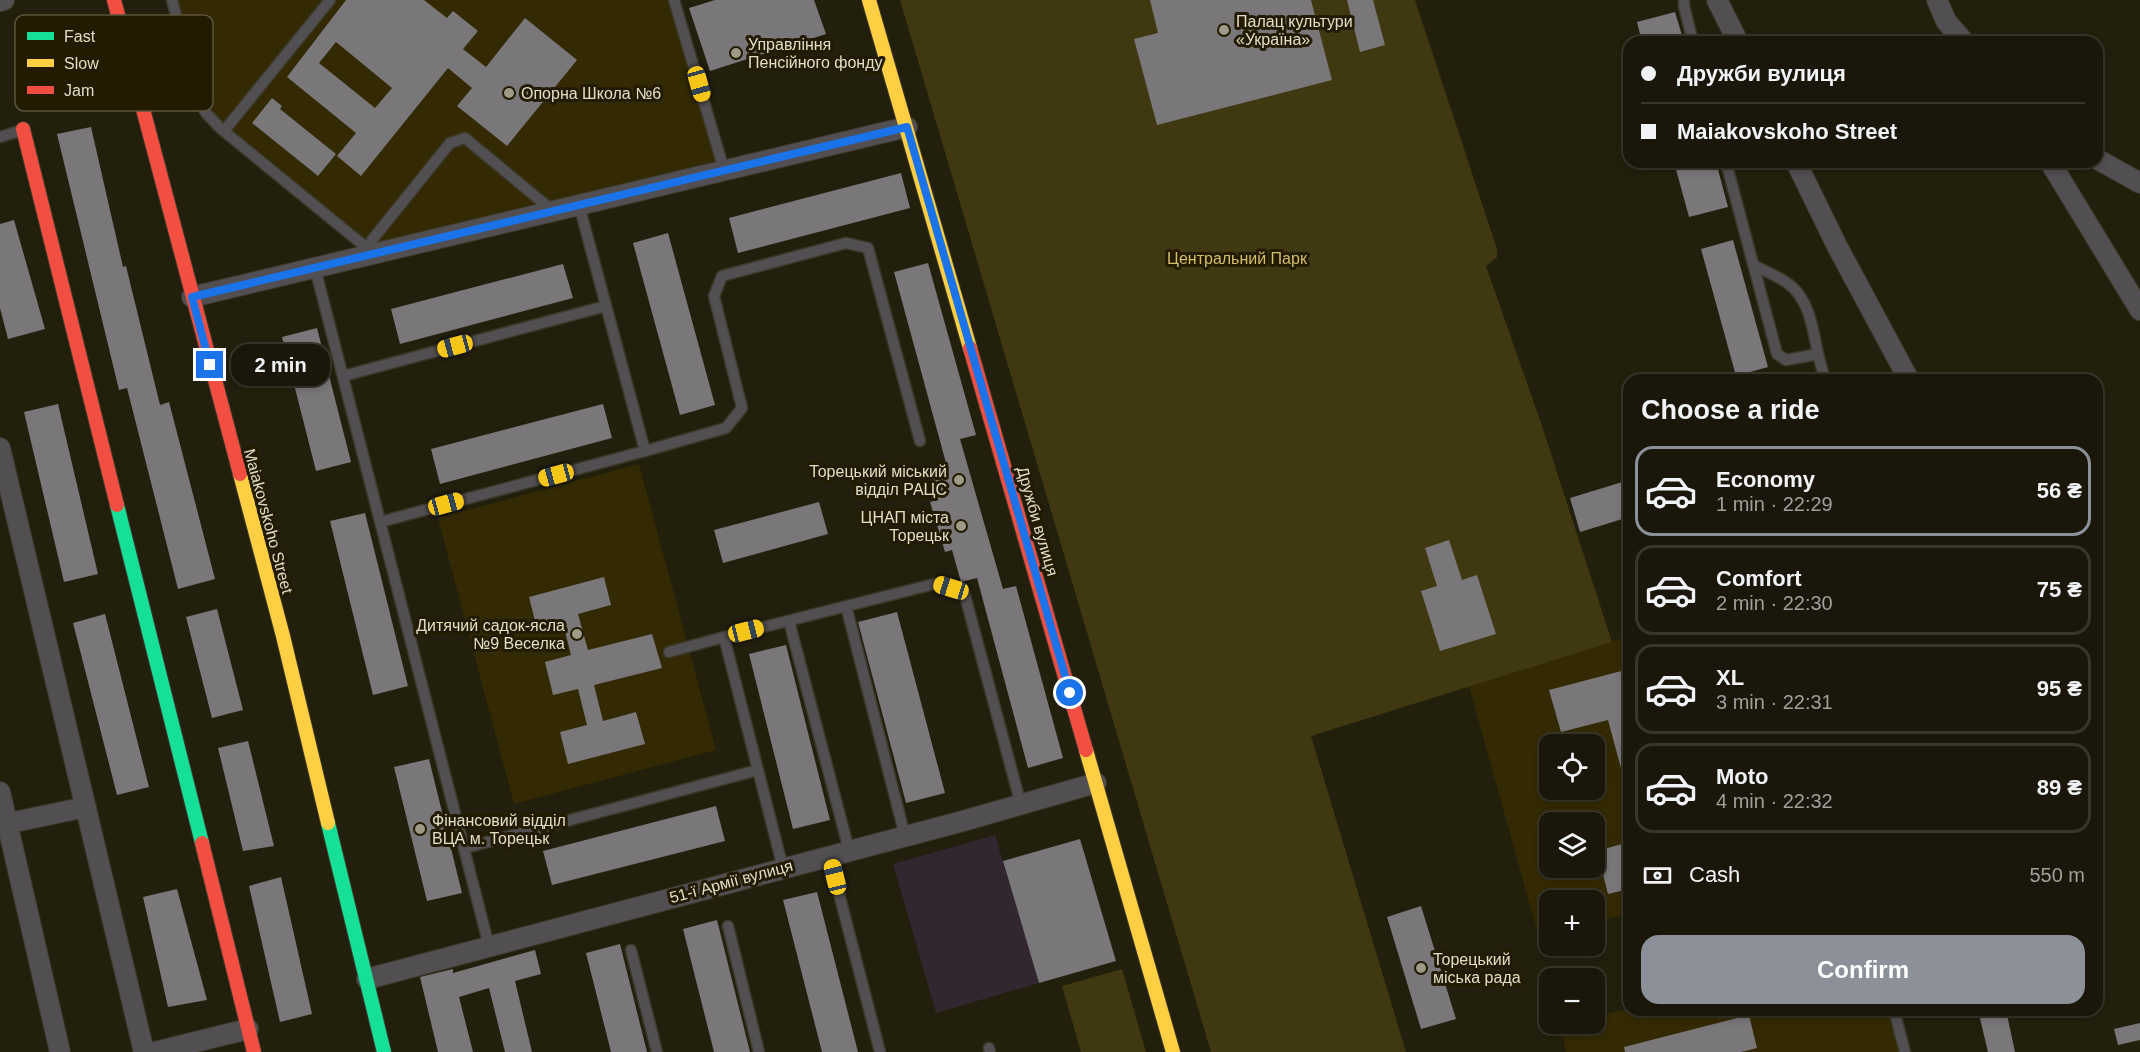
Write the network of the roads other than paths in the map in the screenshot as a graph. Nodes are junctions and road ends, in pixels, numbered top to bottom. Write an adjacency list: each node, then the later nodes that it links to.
1 (114, 0): 9 (street, Maiakovskoho Street)
2 (172, 0): 10 (lane)
3 (330, 0): 18 (lane)
4 (674, 0): 24 (lane)
5 (869, 0): 16 (street, Дружби вулиця)
6 (1684, 0): 11 (lane)
7 (1717, 0): 12 (street)
8 (1937, 0): 13 (street)
9 (118, 15)
10 (176, 15)
11 (1692, 36)
12 (1735, 36)
13 (1959, 36)
14 (143, 111): 31 (street, Maiakovskoho Street)
15 (205, 111): 18 (lane)
16 (907, 127): 24 (street); 47 (street, Дружби вулиця)
17 (23, 129): 19 (lane); 62 (street)
18 (224, 131): 28 (lane)
19 (0, 137)
20 (2103, 162): 25 (street)
21 (1728, 168): 29 (lane)
22 (1799, 168): 36 (street)
23 (2054, 168): 33 (street)
24 (724, 170): 26 (street)
25 (2140, 183)
26 (579, 205): 27 (street); 32 (lane)
27 (553, 211): 28 (street); 28 (lane)
28 (371, 251): 30 (street)
29 (1753, 265): 34 (lane); 34 (lane)
30 (315, 268): 31 (street); 37 (lane)
31 (192, 297): 60 (street, Maiakovskoho Street)
32 (606, 306): 37 (lane); 40 (lane)
33 (2140, 310)
34 (1818, 354): 35 (lane)
35 (1823, 374)
36 (1907, 374)
37 (343, 376): 41 (lane)
38 (920, 441): 40 (lane)
39 (0, 448): 50 (street)
40 (645, 451): 41 (lane)
41 (380, 522): 53 (lane)
42 (846, 606): 43 (lane); 49 (lane); 52 (lane)
43 (789, 621): 44 (lane); 54 (lane)
44 (724, 637): 45 (lane); 46 (lane)
45 (669, 652)
46 (758, 770): 53 (lane); 56 (lane)
47 (1096, 783): 49 (street, 51-ї Армії вулиця); 71 (street, Дружби вулиця)
48 (0, 792): 51 (street)
49 (1021, 805): 52 (street, 51-ї Армії вулиця)
50 (86, 807): 51 (street); 64 (street)
51 (4, 824): 63 (street)
52 (905, 836): 54 (street, 51-ї Армії вулиця)
53 (465, 848): 58 (lane)
54 (849, 850): 55 (street, 51-ї Армії вулиця)
55 (829, 855): 56 (street, 51-ї Армії вулиця); 70 (lane)
56 (783, 868): 58 (street, 51-ї Армії вулиця)
57 (728, 926): 69 (lane)
58 (494, 945): 60 (street, 51-ї Армії вулиця)
59 (631, 950): 68 (lane)
60 (367, 979): 67 (street, Maiakovskoho Street)
61 (1896, 1016): 72 (lane)
62 (248, 1029): 65 (street); 66 (street)
63 (60, 1052)
64 (144, 1052)
65 (155, 1052)
66 (254, 1052)
67 (384, 1052)
68 (657, 1052)
69 (759, 1052)
70 (880, 1052)
71 (1173, 1052)
72 (1905, 1052)

